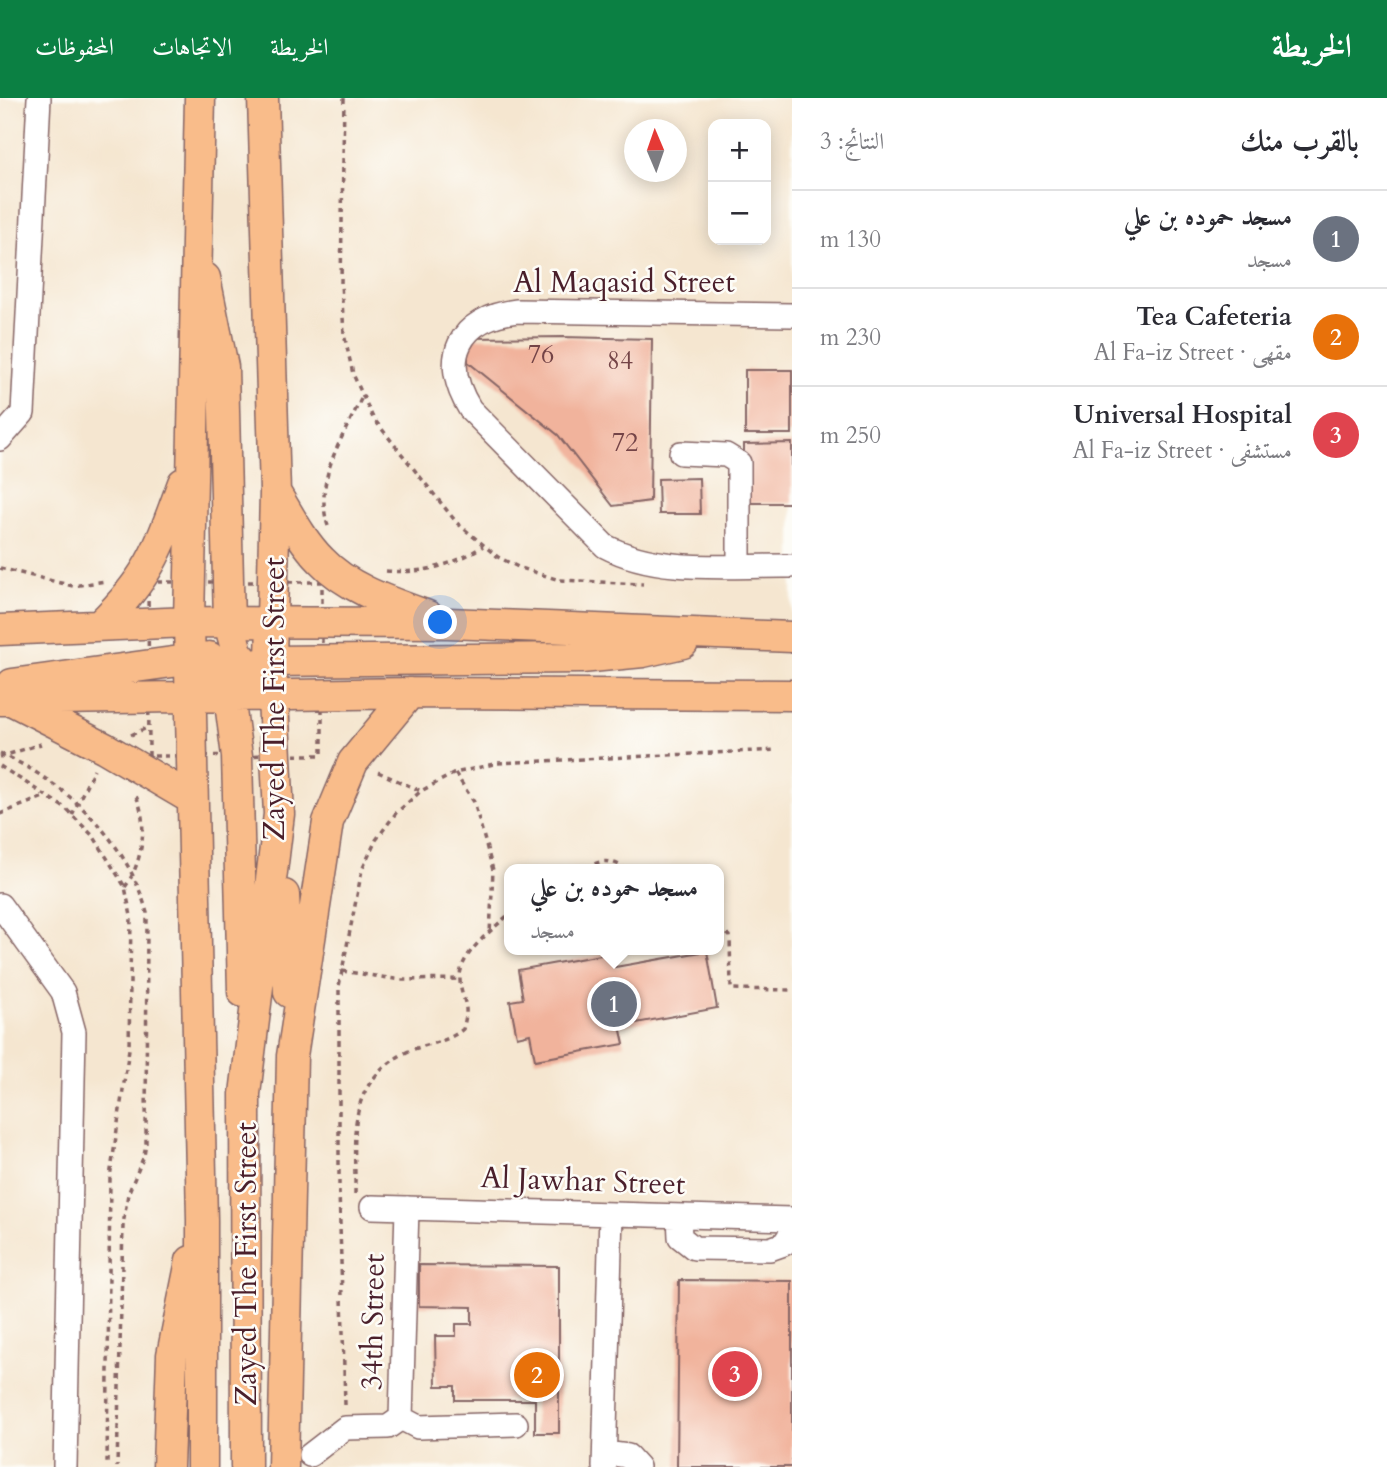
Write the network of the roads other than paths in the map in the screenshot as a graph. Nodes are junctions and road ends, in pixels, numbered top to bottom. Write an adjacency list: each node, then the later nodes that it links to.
1 (39, 98): 6 (street)
2 (200, 98): 4 (main road, Zayed The First Street)
3 (263, 98): 9 (main road, Zayed The First Street)
4 (196, 244): 8 (main road, Zayed The First Street); 13 (main road)
5 (792, 315): 10 (street, Al Maqasid Street)
6 (0, 439)
7 (681, 453): 10 (street)
8 (190, 463): 12 (main road, Zayed The First Street); 15 (main road)
9 (275, 492): 14 (main road); 16 (main road, Zayed The First Street)
10 (738, 565): 11 (street, Al Maqasid Street)
11 (792, 566)
12 (189, 622): 13 (main road); 15 (main road); 20 (main road, Zayed The First Street)
13 (229, 623): 16 (main road); 20 (main road)
14 (448, 623): 16 (main road); 18 (main road)
15 (101, 624): 17 (main road)
16 (272, 624): 20 (main road, Zayed The First Street)
17 (0, 630)
18 (704, 636): 19 (main road); 20 (main road)
19 (792, 638)
20 (229, 666): 22 (main road); 23 (main road, Zayed The First Street); 23 (main road); 25 (main road, Zayed The First Street); 30 (main road)
21 (410, 693): 23 (main road); 24 (main road); 29 (main road)
22 (3, 695): 25 (main road); 26 (main road)
23 (273, 695): 27 (main road, Zayed The First Street)
24 (792, 695)
25 (191, 697): 26 (main road, Zayed The First Street)
26 (192, 799): 36 (main road, Zayed The First Street)
27 (279, 814): 29 (main road); 30 (main road, Zayed The First Street)
28 (0, 905): 42 (street)
29 (292, 1056): 41 (main road)
30 (245, 1094): 45 (main road, Zayed The First Street)
31 (372, 1207): 32 (street, Al Jawhar Street)
32 (407, 1208): 33 (street, Al Jawhar Street); 38 (street, 34th Street)
33 (611, 1214): 34 (street, Al Jawhar Street); 40 (street)
34 (679, 1216): 35 (street, Al Jawhar Street); 37 (street)
35 (792, 1219)
36 (202, 1220): 43 (main road); 44 (main road, Zayed The First Street)
37 (792, 1232)
38 (401, 1418): 39 (street); 41 (street, 34th Street)
39 (516, 1424)
40 (604, 1460): 46 (street)
41 (303, 1463)
42 (65, 1467)
43 (168, 1467)
44 (202, 1467)
45 (246, 1467)
46 (638, 1467)

